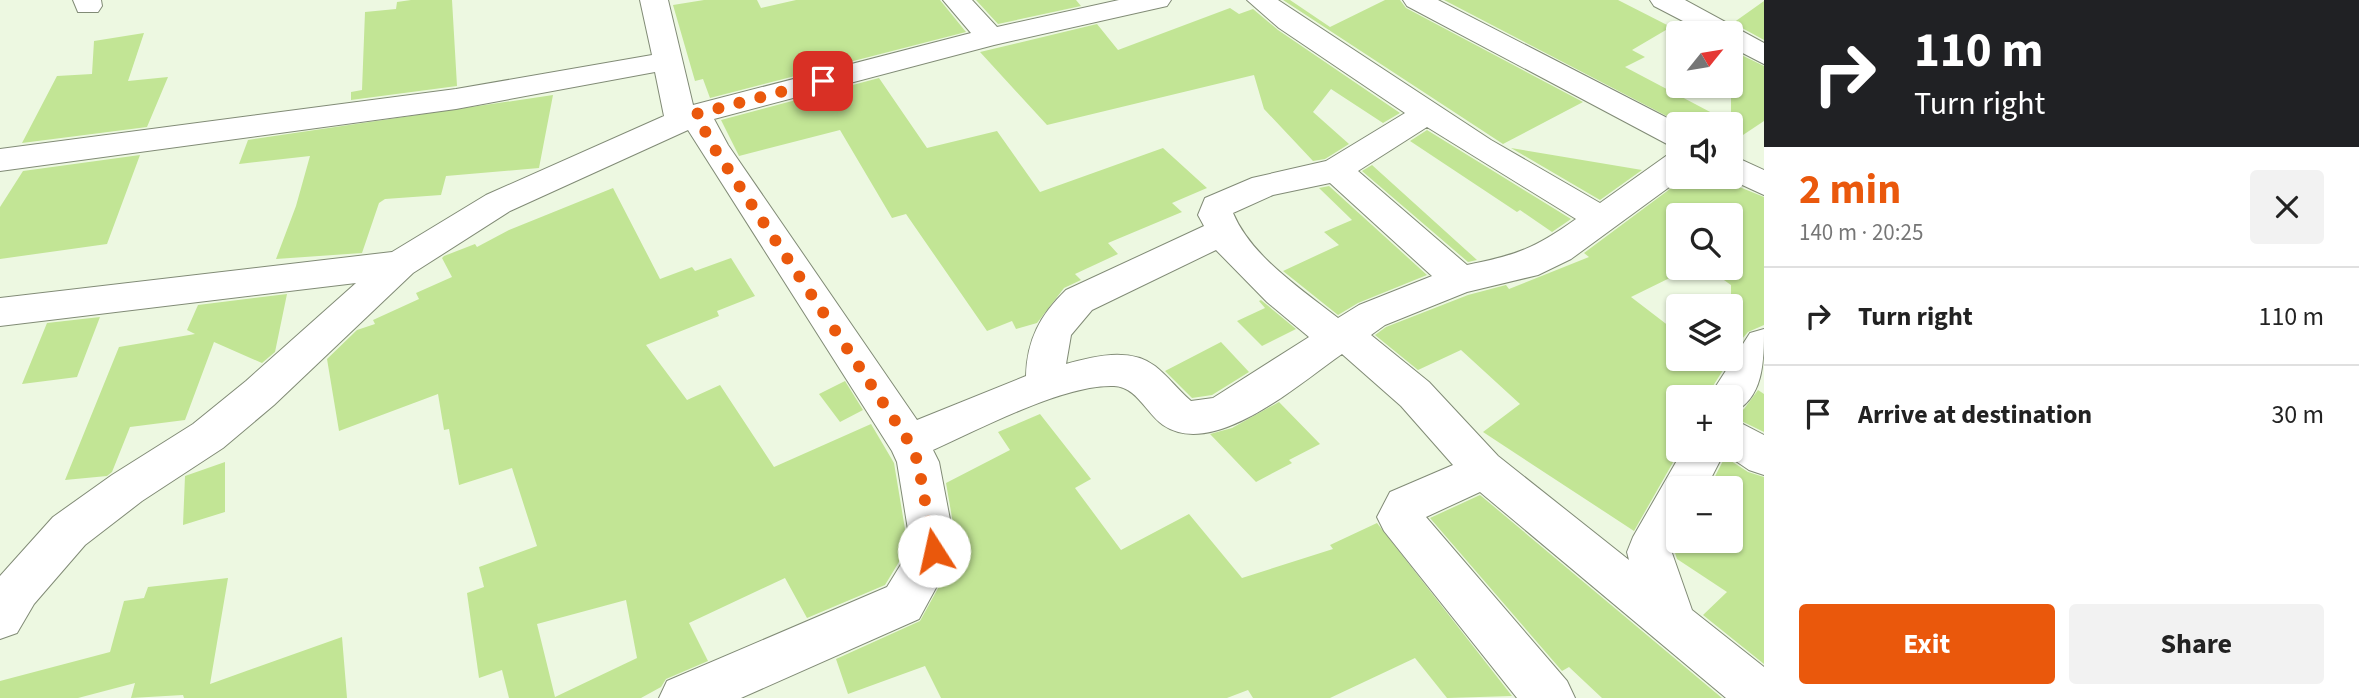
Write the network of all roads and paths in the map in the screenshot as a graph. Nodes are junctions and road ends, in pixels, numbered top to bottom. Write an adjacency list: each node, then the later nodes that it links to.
1 (654, 0): 11 (street)
2 (957, 0): 8 (street)
3 (1157, 0): 8 (street)
4 (1261, 0): 12 (street)
5 (1417, 0): 14 (street)
6 (1664, 0): 7 (street)
7 (1704, 21)
8 (990, 37): 13 (street)
9 (1743, 42): 10 (street)
10 (1764, 55)
11 (669, 61): 13 (street); 15 (street)
12 (1427, 113): 16 (street); 20 (street)
13 (688, 117): 22 (street); 29 (street)
14 (1666, 131)
15 (0, 160)
16 (1336, 170): 21 (street); 23 (street)
17 (1666, 173): 20 (street)
18 (1743, 173): 19 (street)
19 (1764, 184)
20 (1601, 219): 23 (street)
21 (1220, 233): 25 (street); 27 (street)
22 (400, 264): 24 (street); 34 (street)
23 (1460, 280): 25 (street)
24 (0, 312)
25 (1342, 337): 27 (street); 32 (street)
26 (1764, 344): 28 (street)
27 (1046, 384): 29 (street)
28 (1737, 385)
29 (909, 442): 36 (street)
30 (1743, 443): 31 (street)
31 (1764, 457)
32 (1483, 470): 35 (street); 37 (street)
33 (1666, 521): 35 (street)
34 (0, 617)
35 (1674, 625): 38 (street)
36 (684, 698)
37 (1550, 698)
38 (1764, 698)

